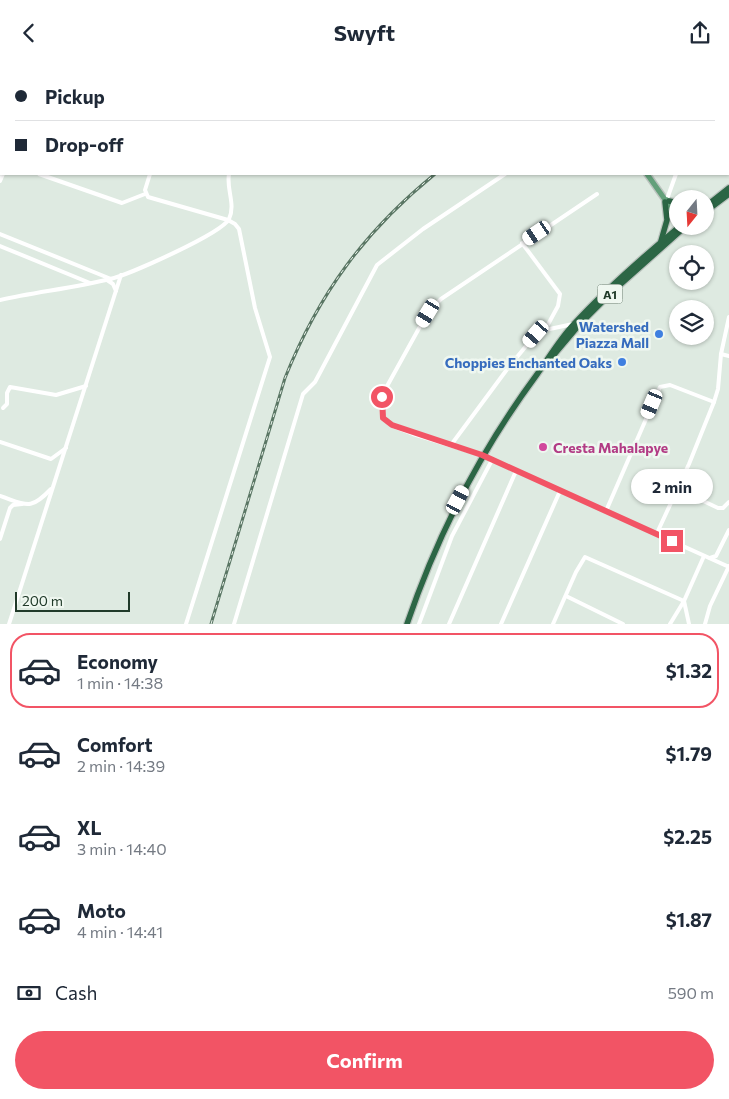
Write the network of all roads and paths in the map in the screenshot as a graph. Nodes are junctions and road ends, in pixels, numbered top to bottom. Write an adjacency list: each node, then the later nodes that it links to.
1 (42, 175): 9 (street)
2 (150, 175): 9 (street)
3 (229, 175): 15 (street)
4 (504, 175): 59 (street)
5 (648, 175): 12 (main road)
6 (676, 175): 12 (street)
7 (729, 188): 11 (highway)
8 (597, 193): 19 (street)
9 (145, 194): 15 (street)
10 (729, 194): 14 (highway)
11 (714, 199)
12 (667, 201): 13 (main road); 20 (highway)
13 (669, 204)
14 (714, 205)
15 (228, 220): 22 (street); 58 (street)
16 (0, 234): 23 (street)
17 (669, 235): 20 (highway, A1)
18 (675, 235): 28 (highway, A1)
19 (522, 243): 29 (street); 36 (street)
20 (660, 243): 28 (highway, A1)
21 (0, 246): 24 (street)
22 (121, 275): 23 (street); 25 (street)
23 (109, 280): 24 (street); 25 (street)
24 (90, 283): 26 (street)
25 (116, 291): 32 (street)
26 (0, 300)
27 (729, 317): 30 (street)
28 (577, 324): 29 (street); 38 (highway, A1)
29 (545, 330): 36 (street)
30 (721, 354): 31 (street); 33 (street)
31 (729, 357)
32 (86, 386): 34 (street); 37 (street)
33 (714, 402): 42 (street); 47 (street)
34 (3, 408)
35 (0, 442): 37 (street)
36 (452, 445): 38 (street)
37 (66, 448): 41 (street)
38 (482, 455): 39 (street); 60 (highway, A1)
39 (492, 460): 40 (street); 61 (street)
40 (516, 471): 43 (street); 62 (street)
41 (53, 487): 46 (street); 57 (street)
42 (678, 489): 45 (street); 49 (street)
43 (560, 491): 47 (street); 63 (street)
44 (0, 495): 46 (street)
45 (729, 502)
46 (24, 504): 50 (street)
47 (606, 511): 49 (street)
48 (729, 530): 52 (street)
49 (657, 533): 51 (street)
50 (0, 539)
51 (704, 556): 52 (street); 55 (street)
52 (709, 558): 53 (street)
53 (729, 566): 69 (street)
54 (566, 596): 55 (street); 56 (street); 64 (street)
55 (684, 601): 67 (street); 68 (street)
56 (611, 618): 65 (street); 66 (street)
57 (9, 624)
58 (186, 624)
59 (234, 624)
60 (407, 624)
61 (419, 624)
62 (449, 624)
63 (501, 624)
64 (553, 624)
65 (608, 624)
66 (623, 624)
67 (670, 624)
68 (689, 624)
69 (704, 624)

